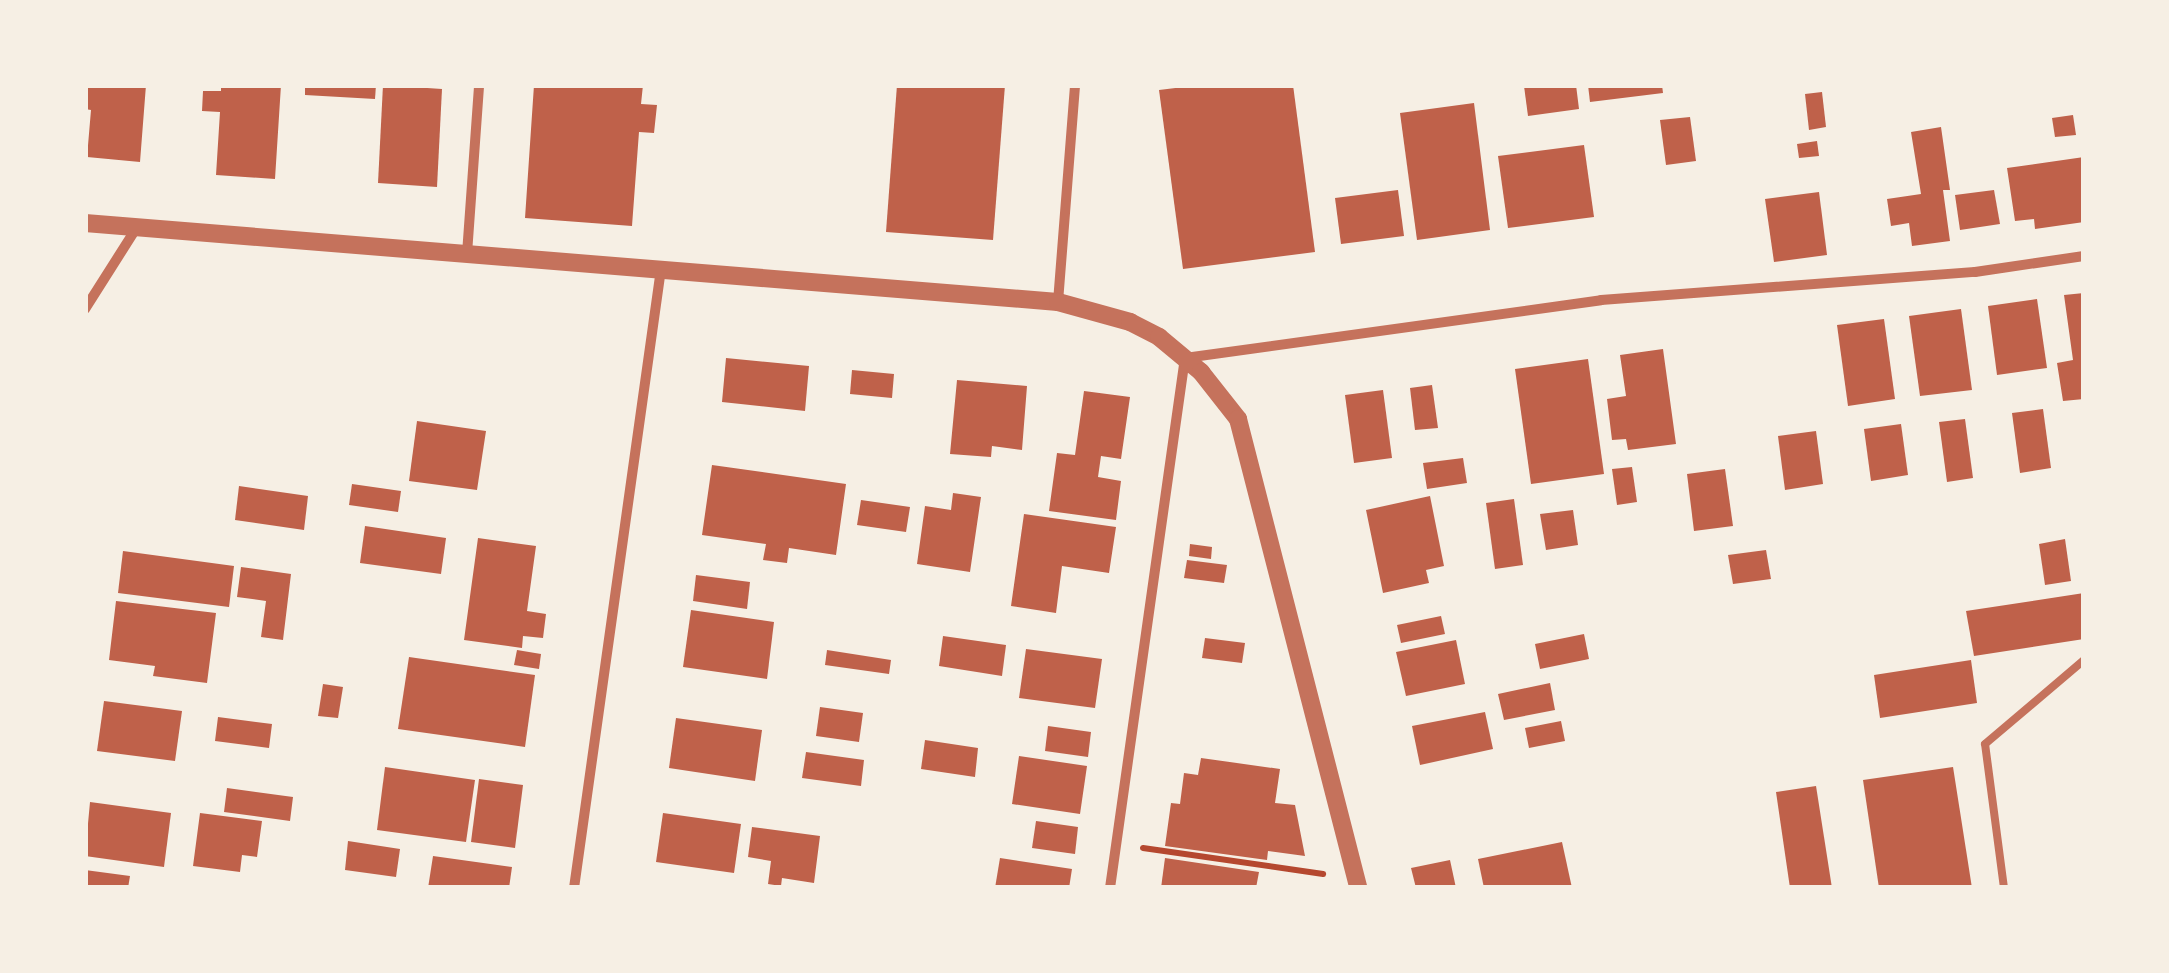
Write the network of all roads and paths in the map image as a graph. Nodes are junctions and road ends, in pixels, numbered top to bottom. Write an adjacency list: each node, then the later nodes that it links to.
1 (480, 85): 5 (street)
2 (1075, 85): 8 (street)
3 (85, 223): 4 (street)
4 (137, 228): 5 (street); 9 (street)
5 (467, 254): 7 (street)
6 (2084, 256): 10 (street)
7 (661, 268): 8 (street); 14 (street)
8 (1058, 302): 10 (street)
9 (85, 309)
10 (1185, 358): 12 (street); 13 (street)
11 (2084, 660): 16 (lane)
12 (1116, 845): 13 (path); 15 (street)
13 (1356, 883)
14 (574, 888)
15 (1110, 888)
16 (2004, 888)

